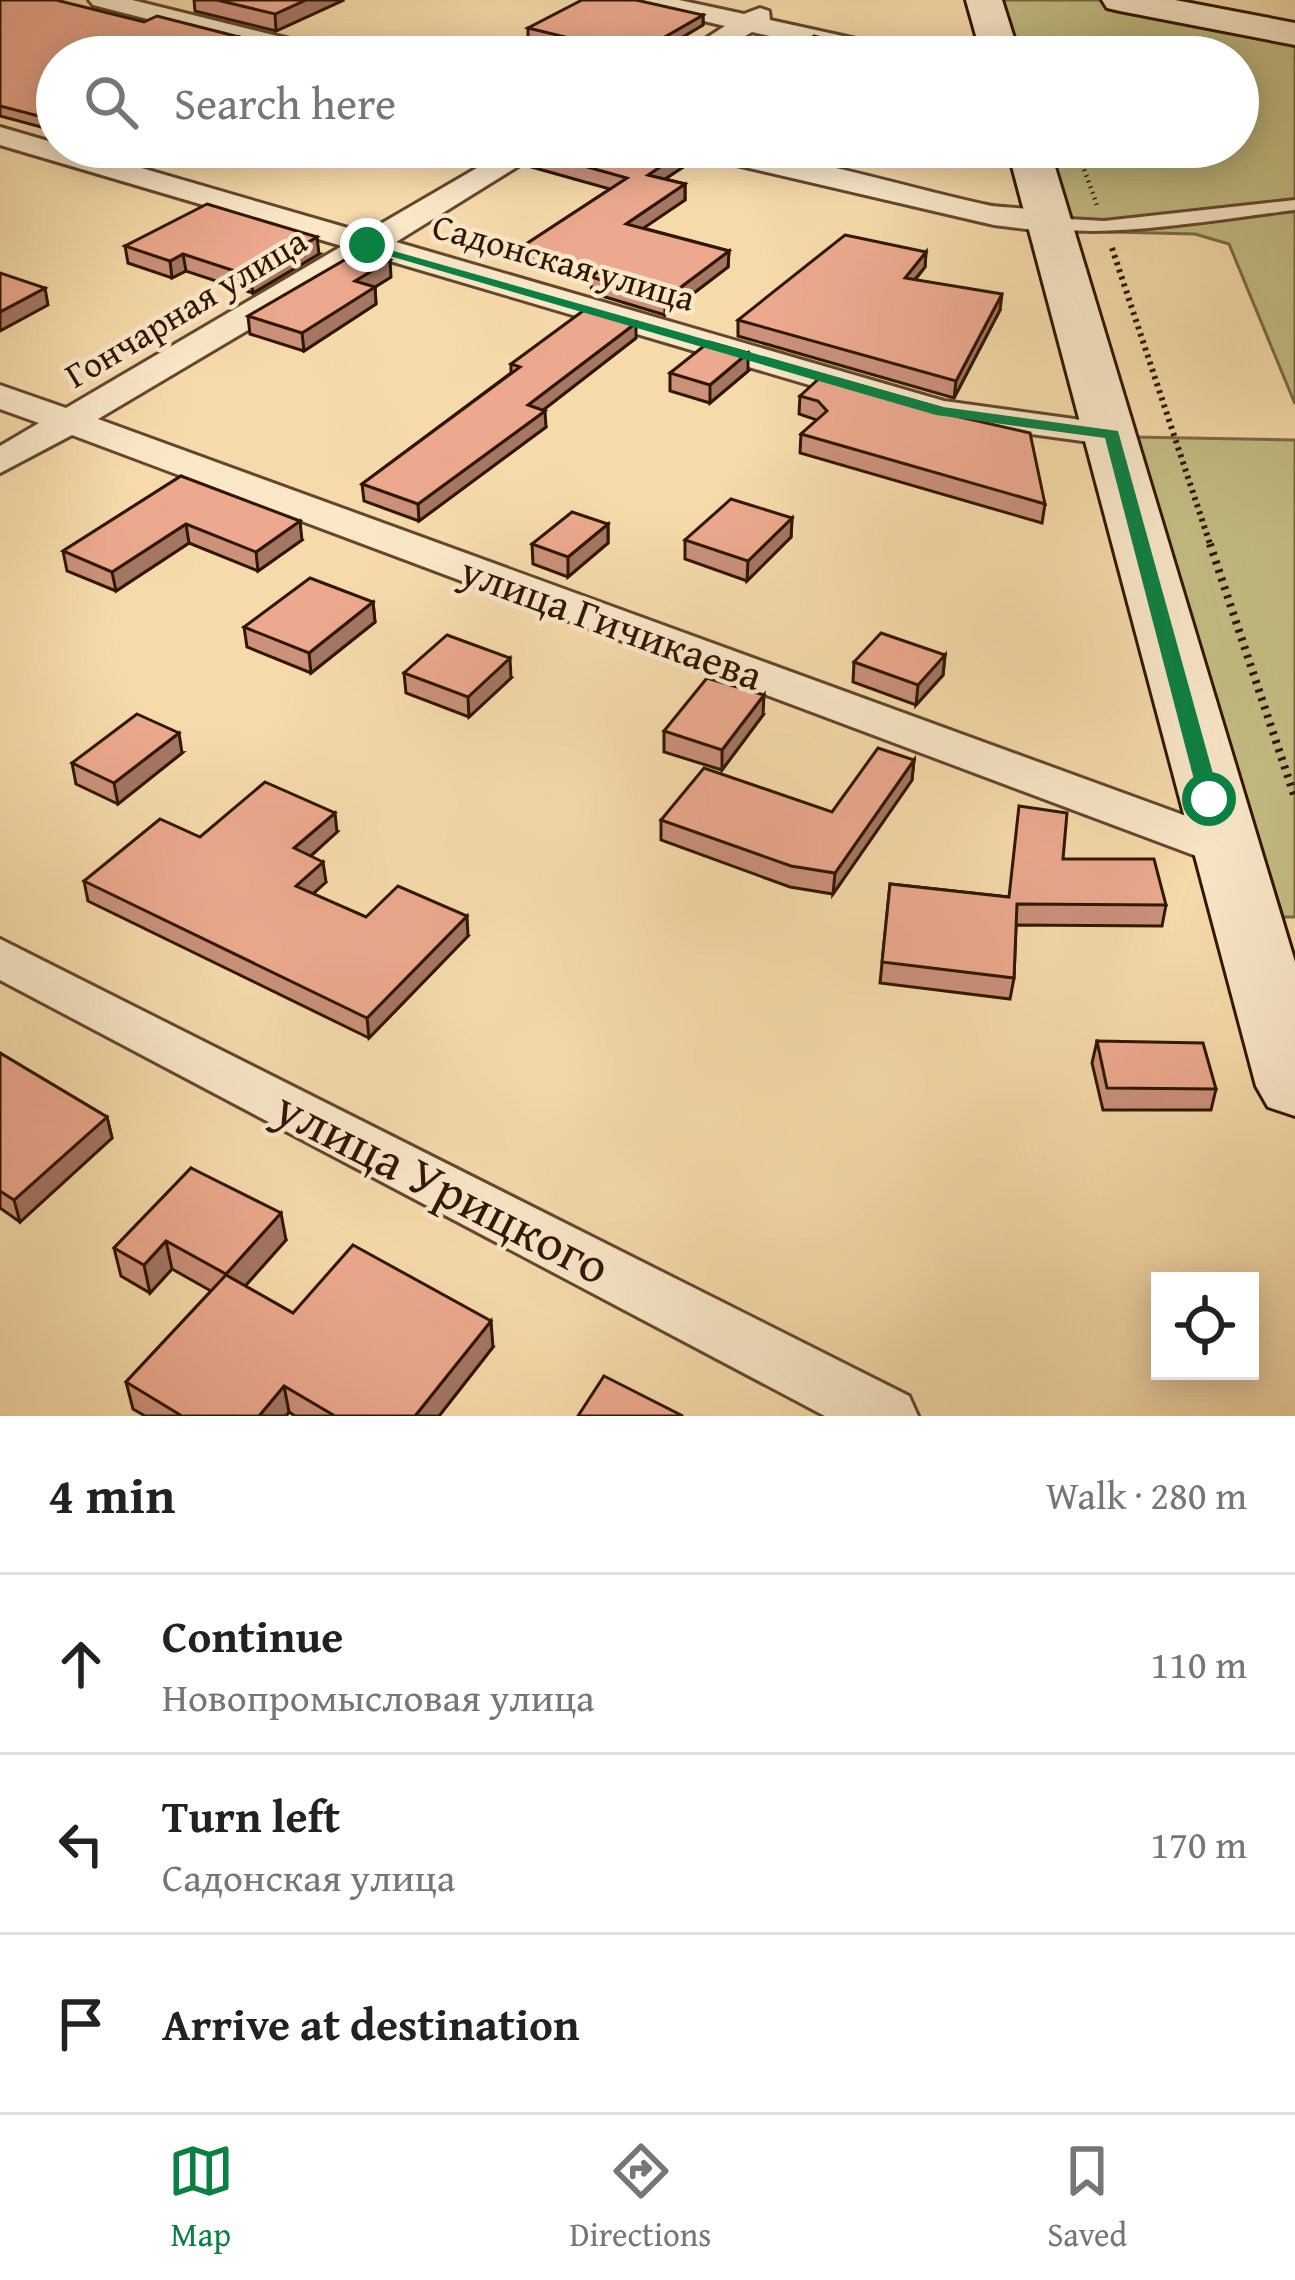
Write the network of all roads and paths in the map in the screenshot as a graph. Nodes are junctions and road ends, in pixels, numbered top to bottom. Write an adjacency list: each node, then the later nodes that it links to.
1 (102, 0): 8 (street)
2 (644, 0): 6 (street)
3 (785, 0): 6 (street)
4 (984, 0): 11 (main road)
5 (1120, 0): 7 (main road)
6 (750, 23): 9 (street); 10 (street)
7 (1295, 34)
8 (245, 36)
9 (727, 36)
10 (808, 36)
11 (995, 36)
12 (0, 136): 13 (street, Садонская улица)
13 (36, 147)
14 (108, 168): 21 (street, Садонская улица)
15 (498, 168): 21 (street, Гончарная улица)
16 (786, 168): 20 (street)
17 (1041, 168): 20 (main road)
18 (1076, 168): 20 (path)
19 (1295, 205): 20 (lane)
20 (1077, 224): 24 (main road); 26 (path)
21 (367, 245): 23 (street, Гончарная улица); 24 (street, Садонская улица)
22 (0, 396): 23 (street, улица Гичикаева)
23 (69, 421): 25 (street, Гончарная улица); 27 (street, улица Гичикаева)
24 (1112, 434): 27 (main road)
25 (0, 462)
26 (1295, 798)
27 (1224, 848): 29 (main road)
28 (0, 957): 30 (street, улица Урицкого)
29 (1295, 1086)
30 (886, 1416)

